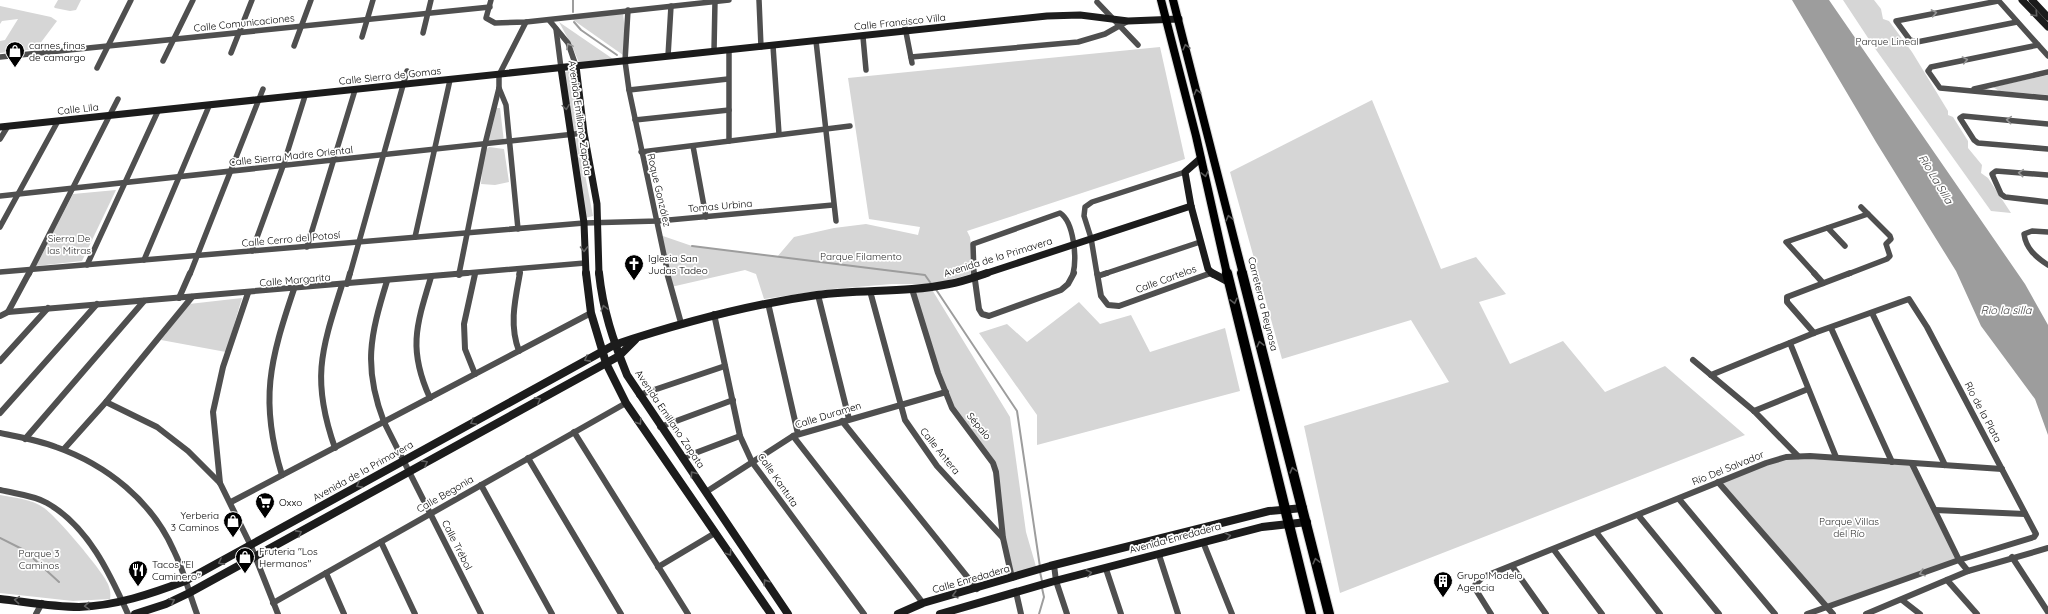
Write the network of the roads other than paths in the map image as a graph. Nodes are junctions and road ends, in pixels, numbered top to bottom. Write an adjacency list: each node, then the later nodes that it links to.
1 (131, 0): 48 (street)
2 (193, 0): 42 (street)
3 (252, 0): 38 (street)
4 (311, 0): 33 (street)
5 (373, 0): 27 (street)
6 (431, 0): 22 (street)
7 (491, 0): 19 (street)
8 (729, 0): 15 (street)
9 (759, 0): 49 (street)
10 (1161, 0): 25 (main road)
11 (1173, 0): 26 (main road, Carretera a Reynosa)
12 (1998, 0): 32 (street); 32 (street, one-way to 12)
13 (2022, 0): 35 (street, one-way to 35)
14 (2032, 0): 20 (street)
15 (715, 1): 17 (street); 51 (street)
16 (1097, 2): 24 (street)
17 (672, 6): 21 (street); 53 (street)
18 (2048, 7): 20 (street)
19 (490, 8): 22 (street, Calle Comunicaciones); 30 (street)
20 (2041, 9): 23 (street)
21 (628, 10): 28 (street); 58 (street, Roque González)
22 (427, 13): 27 (street, Calle Comunicaciones); 39 (street)
23 (2048, 17)
24 (1111, 18): 29 (street, Calle Francisco Villa); 34 (street); 37 (street, Calle Francisco Villa)
25 (1166, 19): 26 (street, Calle Francisco Villa); 29 (street, Calle Francisco Villa); 92 (main road)
26 (1179, 19): 104 (main road, Carretera a Reynosa, one-way to 26)
27 (367, 20): 33 (street, Calle Comunicaciones); 40 (street)
28 (549, 20): 30 (street); 36 (street, Avenida Emiliano Zapata)
29 (1128, 21): 34 (street)
30 (526, 22): 66 (street)
31 (904, 22): 37 (street)
32 (2017, 22): 45 (street)
33 (301, 26): 38 (street, Calle Comunicaciones); 46 (street)
34 (1119, 27): 44 (street); 56 (street)
35 (2048, 27)
36 (556, 29): 60 (street, Avenida Emiliano Zapata, one-way to 36); 62 (street, Avenida Emiliano Zapata)
37 (905, 32): 41 (street, Calle Francisco Villa); 56 (street)
38 (239, 33): 42 (street, Calle Comunicaciones); 52 (street)
39 (423, 33)
40 (362, 37)
41 (863, 37): 43 (street, Calle Francisco Villa); 63 (street)
42 (175, 40): 48 (street, Calle Comunicaciones); 57 (street)
43 (816, 41): 47 (street, Calle Francisco Villa); 88 (street)
44 (1138, 45)
45 (2038, 45): 54 (street); 74 (street, one-way to 45)
46 (294, 46)
47 (773, 46): 49 (street, Calle Francisco Villa); 90 (street)
48 (108, 47): 55 (street, Calle Comunicaciones); 61 (street)
49 (761, 47): 50 (street, Calle Francisco Villa)
50 (729, 50): 51 (street, Calle Francisco Villa); 67 (street)
51 (714, 51): 53 (street, Calle Francisco Villa)
52 (232, 53)
53 (668, 56): 58 (street, Calle Francisco Villa)
54 (2048, 56)
55 (0, 57)
56 (911, 57): 59 (street)
57 (163, 61)
58 (625, 61): 60 (street, Calle Sierra de Gomas); 73 (street, Roque González)
59 (912, 63)
60 (576, 66): 62 (street, Calle Sierra de Gomas); 89 (street, Avenida Emiliano Zapata)
61 (97, 68)
62 (561, 68): 66 (street, Calle Sierra de Gomas); 91 (street, Avenida Emiliano Zapata, one-way to 91)
63 (866, 70)
64 (407, 71): 69 (street)
65 (2048, 72): 74 (street)
66 (499, 75): 68 (street, Calle Sierra de Gomas); 70 (street)
67 (728, 79): 73 (street); 80 (street)
68 (450, 80): 69 (street, Calle Sierra de Gomas); 98 (street)
69 (403, 85): 72 (street, Calle Sierra de Gomas); 101 (street)
70 (499, 88): 94 (street); 96 (street)
71 (263, 89): 78 (street)
72 (355, 90): 75 (street, Calle Sierra de Gomas); 103 (street)
73 (629, 90): 83 (street, Roque González)
74 (1968, 90): 76 (street)
75 (305, 96): 78 (street, Calle Sierra de Gomas); 105 (street)
76 (2048, 98)
77 (118, 99): 82 (street)
78 (257, 101): 79 (street, Calle Sierra de Gomas); 106 (street)
79 (209, 106): 81 (street, Calle Sierra de Gomas); 109 (street)
80 (729, 110): 83 (street); 95 (street)
81 (158, 111): 82 (street, Calle Lila); 110 (street)
82 (108, 116): 84 (street, Calle Lila); 111 (street)
83 (635, 120): 100 (street, Roque González)
84 (58, 121): 86 (street, Calle Lila); 112 (street)
85 (2048, 124): 99 (street, one-way to 99)
86 (4, 126): 93 (street)
87 (850, 126): 88 (street)
88 (826, 129): 90 (street); 115 (street)
89 (584, 133): 91 (street, Calle Sierra Madre Oriental); 123 (street, Avenida Emiliano Zapata)
90 (779, 134): 95 (street)
91 (570, 135): 94 (street, Calle Sierra Madre Oriental); 122 (street, Avenida Emiliano Zapata)
92 (1196, 136): 102 (main road); 104 (main road)
93 (0, 139)
94 (508, 141): 96 (street, Calle Sierra Madre Oriental); 126 (street)
95 (729, 141): 97 (street)
96 (485, 144): 98 (street, Calle Sierra Madre Oriental); 128 (street)
97 (693, 146): 100 (street); 119 (street)
98 (435, 149): 101 (street, Calle Sierra Madre Oriental); 129 (street)
99 (2048, 149)
100 (641, 152): 120 (street, Roque González)
101 (383, 155): 103 (street, Calle Sierra Madre Oriental); 131 (street)
102 (1201, 158): 107 (street); 152 (main road, one-way to 152)
103 (334, 160): 105 (street, Calle Sierra Madre Oriental); 134 (street)
104 (1215, 162): 226 (main road, Carretera a Reynosa, one-way to 104)
105 (283, 166): 106 (street, Calle Sierra Madre Oriental); 136 (street)
106 (231, 171): 109 (street, Calle Sierra Madre Oriental); 137 (street)
107 (1185, 172): 116 (street); 130 (street)
108 (2048, 175): 114 (street, one-way to 114)
109 (179, 177): 110 (street, Calle Sierra Madre Oriental); 138 (street)
110 (126, 182): 111 (street, Calle Sierra Madre Oriental); 140 (street)
111 (72, 188): 112 (street, Calle Sierra Madre Oriental); 142 (street)
112 (18, 194): 113 (street, Calle Sierra Madre Oriental); 124 (street)
113 (0, 196)
114 (2048, 202)
115 (833, 205): 119 (street, Tomas Urbina); 121 (street)
116 (1191, 206): 130 (street, Avenida de la Primavera); 132 (street)
117 (1861, 207): 118 (street)
118 (1868, 214): 125 (street); 153 (street)
119 (706, 217): 120 (street, Tomas Urbina)
120 (658, 221): 123 (street, Tomas Urbina); 171 (street, Roque González)
121 (836, 221)
122 (584, 223): 123 (street, Tomas Urbina); 126 (street, Calle Cerro del Potosí); 139 (street, Avenida Emiliano Zapata, one-way to 139)
123 (598, 223): 176 (street, Avenida Emiliano Zapata, one-way to 123)
124 (0, 227)
125 (1828, 228): 135 (street); 153 (street)
126 (518, 229): 128 (street, Calle Cerro del Potosí)
127 (2048, 232): 141 (street)
128 (468, 233): 129 (street, Calle Cerro del Potosí); 146 (street)
129 (415, 237): 131 (street, Calle Cerro del Potosí)
130 (1089, 239): 133 (street, Avenida de la Primavera); 148 (street)
131 (360, 242): 134 (street, Calle Cerro del Potosí); 154 (street)
132 (1200, 242): 145 (street); 148 (street)
133 (1075, 244): 150 (street, Avenida de la Primavera); 150 (street); 150 (street)
134 (307, 246): 136 (street, Calle Cerro del Potosí)
135 (1845, 246)
136 (252, 251): 137 (street, Calle Cerro del Potosí)
137 (198, 256): 138 (street, Calle Cerro del Potosí); 161 (street)
138 (144, 260): 140 (street, Calle Cerro del Potosí)
139 (585, 263): 143 (street, Calle Margarita); 167 (street, Avenida Emiliano Zapata)
140 (87, 265): 142 (street, Calle Cerro del Potosí)
141 (2048, 265)
142 (31, 270): 144 (street, Calle Cerro del Potosí); 166 (street)
143 (520, 270): 147 (street, Calle Margarita); 177 (street)
144 (0, 272)
145 (1211, 273): 148 (street, Calle Cartelos); 152 (street, Calle Cartelos)
146 (459, 274): 147 (street, Calle Margarita); 149 (street, Calle Margarita)
147 (475, 274): 184 (street)
148 (1098, 276)
149 (431, 277): 151 (street, Calle Margarita); 189 (street)
150 (976, 277): 156 (street, Avenida de la Primavera)
151 (388, 281): 154 (street, Calle Margarita); 197 (street, Calle Trébol)
152 (1229, 282): 225 (main road, one-way to 225)
153 (1823, 283): 173 (street)
154 (345, 284): 155 (street, Calle Margarita); 204 (street)
155 (294, 289): 158 (street, Calle Margarita); 217 (street)
156 (912, 290): 157 (street, Avenida de la Primavera); 187 (street, Sépalo)
157 (870, 291): 159 (street, Avenida de la Primavera); 193 (street, Calle Antera)
158 (248, 293): 160 (street, Calle Margarita); 219 (street)
159 (818, 295): 163 (street, Avenida de la Primavera); 196 (street)
160 (192, 297): 161 (street, Calle Margarita); 191 (street)
161 (179, 298): 162 (street, Calle Margarita)
162 (144, 300): 164 (street, Calle Margarita); 203 (street)
163 (768, 303): 169 (street, Avenida de la Primavera); 201 (street)
164 (97, 304): 165 (street, Calle Margarita); 195 (street)
165 (48, 308): 166 (street, Calle Margarita); 181 (street)
166 (8, 312): 170 (street)
167 (591, 313): 177 (street); 178 (street, Avenida Emiliano Zapata)
168 (1872, 313): 172 (street); 214 (street); 215 (street, Río de la Plata)
169 (714, 314): 171 (street, Avenida de la Primavera); 183 (street, Calle Kantuta)
170 (0, 316)
171 (681, 323): 174 (street, Avenida de la Primavera)
172 (1831, 328): 173 (street); 212 (street)
173 (1814, 333): 175 (street)
174 (636, 340): 176 (street, Avenida de la Primavera); 179 (street, Avenida de la Primavera)
175 (1790, 343): 185 (street); 186 (street)
176 (614, 345): 178 (street, Avenida de la Primavera); 179 (street, Avenida Emiliano Zapata)
177 (519, 350): 184 (street)
178 (602, 351): 182 (street, Avenida Emiliano Zapata); 210 (street, Avenida de la Primavera, one-way to 210)
179 (619, 356): 182 (street, Avenida de la Primavera); 188 (street, Avenida Emiliano Zapata)
180 (1694, 360): 185 (street)
181 (0, 361)
182 (606, 363): 192 (street, Avenida Emiliano Zapata); 216 (street, Avenida de la Primavera, one-way to 182)
183 (725, 366): 188 (street); 190 (street, Calle Kantuta)
184 (475, 374): 189 (street)
185 (1711, 375): 194 (street)
186 (1808, 389): 194 (street); 207 (street)
187 (946, 392): 193 (street, Calle Duramen); 235 (street, Sépalo)
188 (639, 395): 198 (street, Avenida Emiliano Zapata)
189 (430, 398): 197 (street)
190 (733, 400): 198 (street); 202 (street, Calle Kantuta)
191 (106, 402): 205 (street); 219 (street)
192 (626, 402): 199 (street, Calle Begonia); 234 (street, Avenida Emiliano Zapata, one-way to 234)
193 (901, 404): 196 (street, Calle Duramen); 235 (street, Calle Antera)
194 (1754, 411): 206 (street)
195 (0, 413)
196 (846, 420): 201 (street, Calle Duramen); 255 (street)
197 (384, 422): 204 (street); 210 (street, Calle Trébol)
198 (660, 427): 209 (street, Avenida Emiliano Zapata)
199 (574, 432): 208 (street, Calle Begonia); 247 (street)
200 (0, 433): 203 (street)
201 (795, 435): 211 (street, Calle Duramen); 264 (street)
202 (740, 436): 209 (street); 211 (street, Calle Kantuta)
203 (25, 439): 205 (street)
204 (335, 448): 217 (street)
205 (64, 449): 253 (street)
206 (1798, 456): 207 (street, Río Del Salvador); 218 (street, Río Del Salvador)
207 (1836, 457): 212 (street, Río Del Salvador)
208 (528, 458): 220 (street, Calle Begonia); 276 (street)
209 (682, 458): 222 (street, Avenida Emiliano Zapata, one-way to 209)
210 (404, 461): 216 (street, Calle Trébol); 238 (street, Avenida de la Primavera, one-way to 238)
211 (752, 462): 222 (street, Calle Duramen); 280 (street, Calle Kantuta)
212 (1892, 462): 213 (street, Río Del Salvador)
213 (1912, 464): 214 (street, Río Del Salvador); 227 (street)
214 (1946, 465): 215 (street, Río Del Salvador)
215 (2002, 469): 229 (street, Río de la Plata)
216 (409, 472): 228 (street, Calle Trébol); 242 (street, Avenida de la Primavera, one-way to 216)
217 (282, 475): 224 (street)
218 (1718, 482): 223 (street, Río Del Salvador); 265 (street)
219 (220, 483): 224 (street)
220 (481, 485): 228 (street, Calle Begonia); 275 (street)
221 (0, 490): 261 (street)
222 (706, 492): 279 (street, Avenida Emiliano Zapata, one-way to 222)
223 (1679, 499): 230 (street, Río Del Salvador); 295 (street)
224 (231, 502): 238 (street)
225 (1286, 508): 226 (street, Avenida Enredadera); 232 (main road); 245 (street, Avenida Enredadera)
226 (1303, 508): 231 (main road, Carretera a Reynosa)
227 (1935, 510): 229 (street); 244 (street)
228 (430, 514): 236 (street, Calle Begonia); 274 (street, Calle Trébol)
229 (2025, 514): 244 (street, Río de la Plata)
230 (1638, 515): 233 (street, Río Del Salvador); 294 (street)
231 (1307, 522): 232 (street, Avenida Enredadera); 289 (main road, Carretera a Reynosa, one-way to 231)
232 (1290, 523): 237 (street, Avenida Enredadera, one-way to 232); 288 (main road)
233 (1596, 532): 240 (street, Río Del Salvador); 293 (street)
234 (716, 533): 247 (street); 278 (street, Avenida Emiliano Zapata, one-way to 278)
235 (1003, 538): 251 (street, Sépalo)
236 (381, 542): 250 (street, Calle Begonia); 273 (street)
237 (1203, 542): 241 (street, Avenida Enredadera); 287 (street)
238 (251, 546): 242 (street); 253 (street, Avenida de la Primavera, one-way to 253)
239 (2048, 548): 243 (street)
240 (1554, 550): 246 (street, Río Del Salvador); 292 (street)
241 (1159, 554): 248 (street, Avenida Enredadera); 286 (street)
242 (256, 557): 257 (street, Avenida de la Primavera); 263 (street)
243 (2012, 557): 249 (street); 266 (street)
244 (1959, 560): 249 (street); 265 (street, one-way to 265)
245 (1052, 566): 251 (street, Calle Enredadera); 254 (street)
246 (1512, 566): 290 (street, Río Del Salvador); 291 (street)
247 (658, 567): 277 (street)
248 (1106, 569): 254 (street, Avenida Enredadera, one-way to 248); 285 (street)
249 (1968, 571): 252 (street)
250 (326, 573): 263 (street, Calle Begonia); 272 (street)
251 (1019, 576): 255 (street, Calle Enredadera); 256 (street)
252 (1947, 580): 260 (street); 300 (street)
253 (185, 581): 257 (street); 261 (street, Avenida de la Primavera)
254 (1053, 581): 256 (street); 284 (street)
255 (977, 589): 264 (street, Calle Enredadera, one-way to 264)
256 (1027, 589): 258 (street)
257 (189, 592): 269 (street, Avenida de la Primavera, one-way to 257); 270 (street)
258 (1016, 592): 282 (street); 283 (street)
259 (0, 599): 262 (street, Avenida de la Primavera, one-way to 259)
260 (1902, 600): 298 (street); 299 (street)
261 (122, 602): 262 (street, Avenida de la Primavera, one-way to 262); 268 (street)
262 (42, 603): 267 (street)
263 (273, 603): 271 (street)
264 (923, 603): 281 (street, Calle Enredadera)
265 (1827, 607): 296 (street); 297 (street)
266 (2048, 612)
267 (36, 614)
268 (128, 614)
269 (135, 614)
270 (197, 614)
271 (278, 614)
272 (344, 614)
273 (415, 614)
274 (481, 614)
275 (552, 614)
276 (621, 614)
277 (688, 614)
278 (771, 614)
279 (788, 614)
280 (864, 614)
281 (898, 614)
282 (940, 614)
283 (1022, 614)
284 (1067, 614)
285 (1121, 614)
286 (1178, 614)
287 (1232, 614)
288 (1311, 614)
289 (1330, 614)
290 (1491, 614)
291 (1546, 614)
292 (1602, 614)
293 (1660, 614)
294 (1719, 614)
295 (1775, 614)
296 (1807, 614)
297 (1832, 614)
298 (1866, 614)
299 (1920, 614)
300 (1977, 614)

